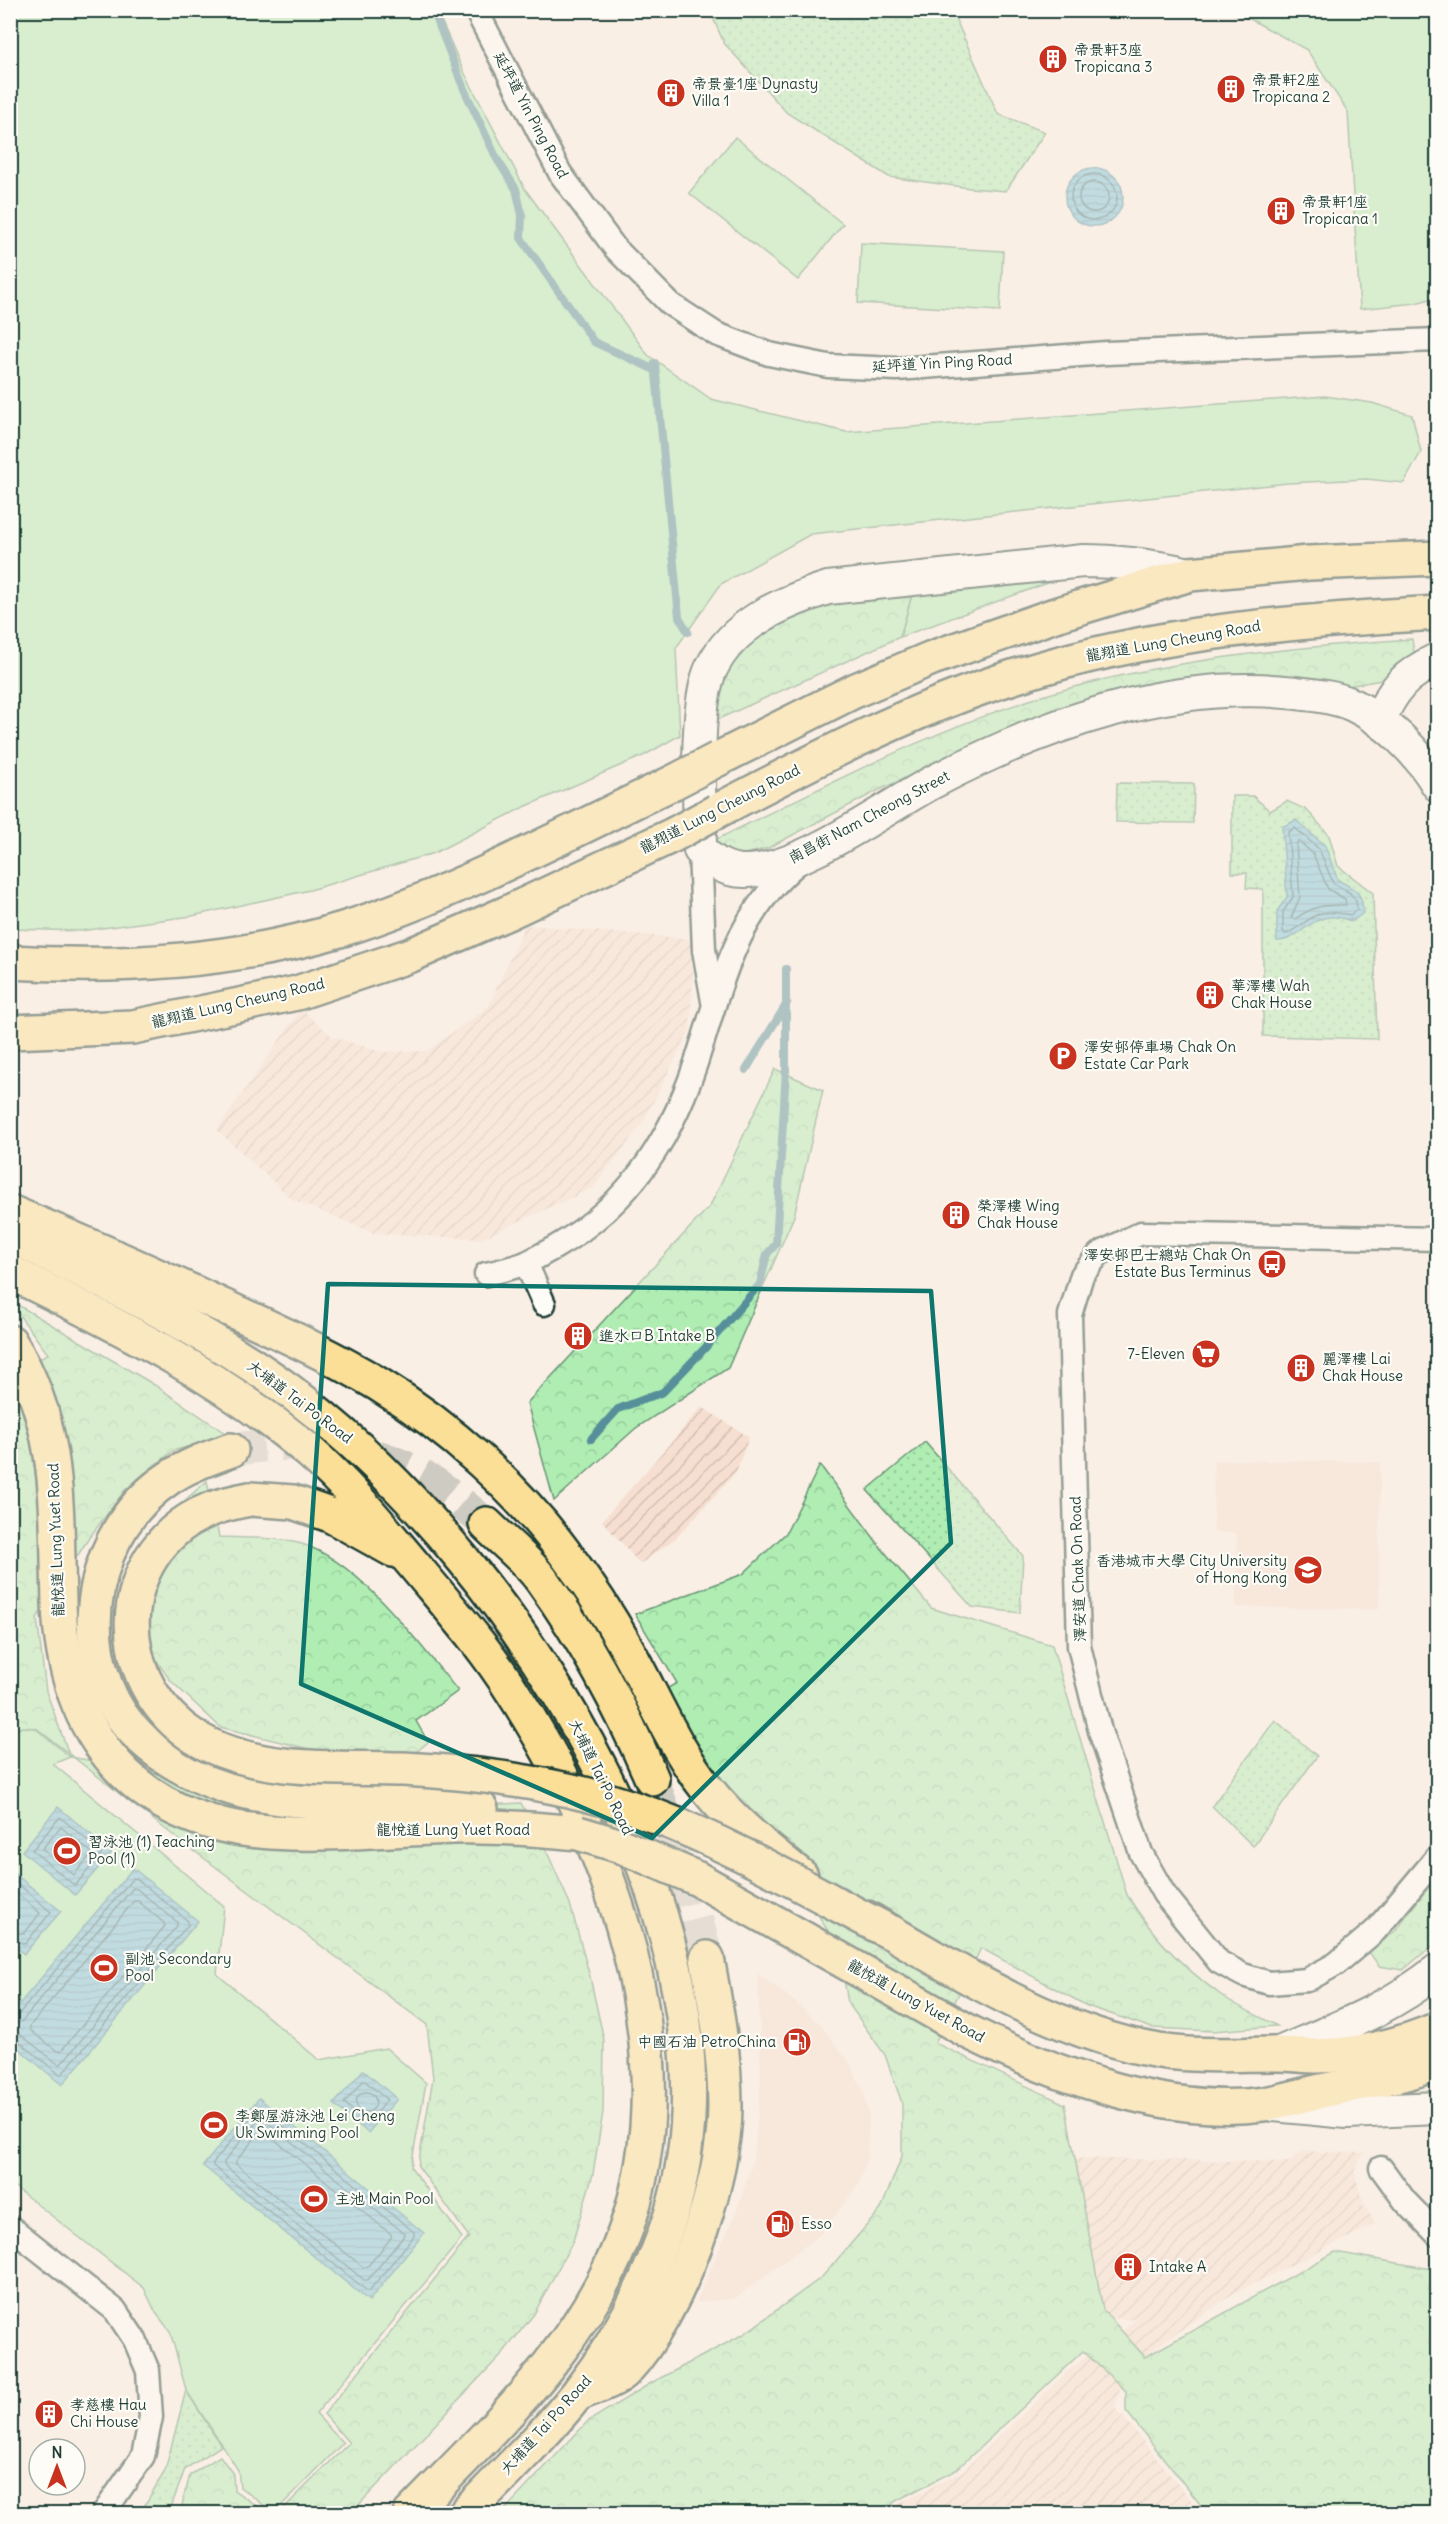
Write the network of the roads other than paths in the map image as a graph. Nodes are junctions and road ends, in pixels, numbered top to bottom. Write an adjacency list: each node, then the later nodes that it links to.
1 (476, 10): 2 (street, 延坪道 Yin Ping Road)
2 (1437, 340)
3 (1437, 558): 4 (main road)
4 (1190, 574): 9 (main road); 11 (main road, bridge)
5 (1437, 613): 9 (main road, 龍翔道 Lung Cheung Road, bridge)
6 (1437, 659): 7 (main road)
7 (1379, 720): 8 (main road, 南昌街 Nam Cheong Street); 10 (main road, 南昌街 Nam Cheong Street)
8 (1437, 785)
9 (686, 843): 10 (main road, 南昌街 Nam Cheong Street); 12 (street); 13 (main road, 龍翔道 Lung Cheung Road)
10 (815, 849): 12 (street)
11 (10, 962)
12 (714, 1005): 17 (street)
13 (10, 1032)
14 (10, 1212): 28 (main road, bridge)
15 (10, 1235): 39 (main road, 大埔道 Tai Po Road)
16 (1437, 1239): 27 (street, 澤安道 Chak On Road)
17 (526, 1263): 19 (street); 20 (street)
18 (10, 1272): 24 (main road)
19 (486, 1274)
20 (544, 1304)
21 (10, 1342): 26 (main road, 龍悅道 Lung Yuet Road)
22 (231, 1450): 26 (main road)
23 (486, 1524): 25 (main road)
24 (410, 1560): 28 (main road, bridge); 41 (main road)
25 (652, 1779)
26 (578, 1833): 34 (main road, 龍悅道 Lung Yuet Road, bridge)
27 (1437, 1856)
28 (891, 1932): 32 (main road)
29 (707, 1958): 39 (main road)
30 (1437, 1970): 32 (main road)
31 (1437, 2029): 32 (main road)
32 (1277, 2054)
33 (1437, 2063): 34 (main road, 龍悅道 Lung Yuet Road)
34 (1264, 2104): 35 (main road, 龍悅道 Lung Yuet Road)
35 (1437, 2108)
36 (1381, 2168): 38 (street)
37 (10, 2227): 40 (street)
38 (1437, 2235)
39 (576, 2395): 42 (main road, 大埔道 Tai Po Road)
40 (103, 2514)
41 (410, 2514)
42 (465, 2514)

